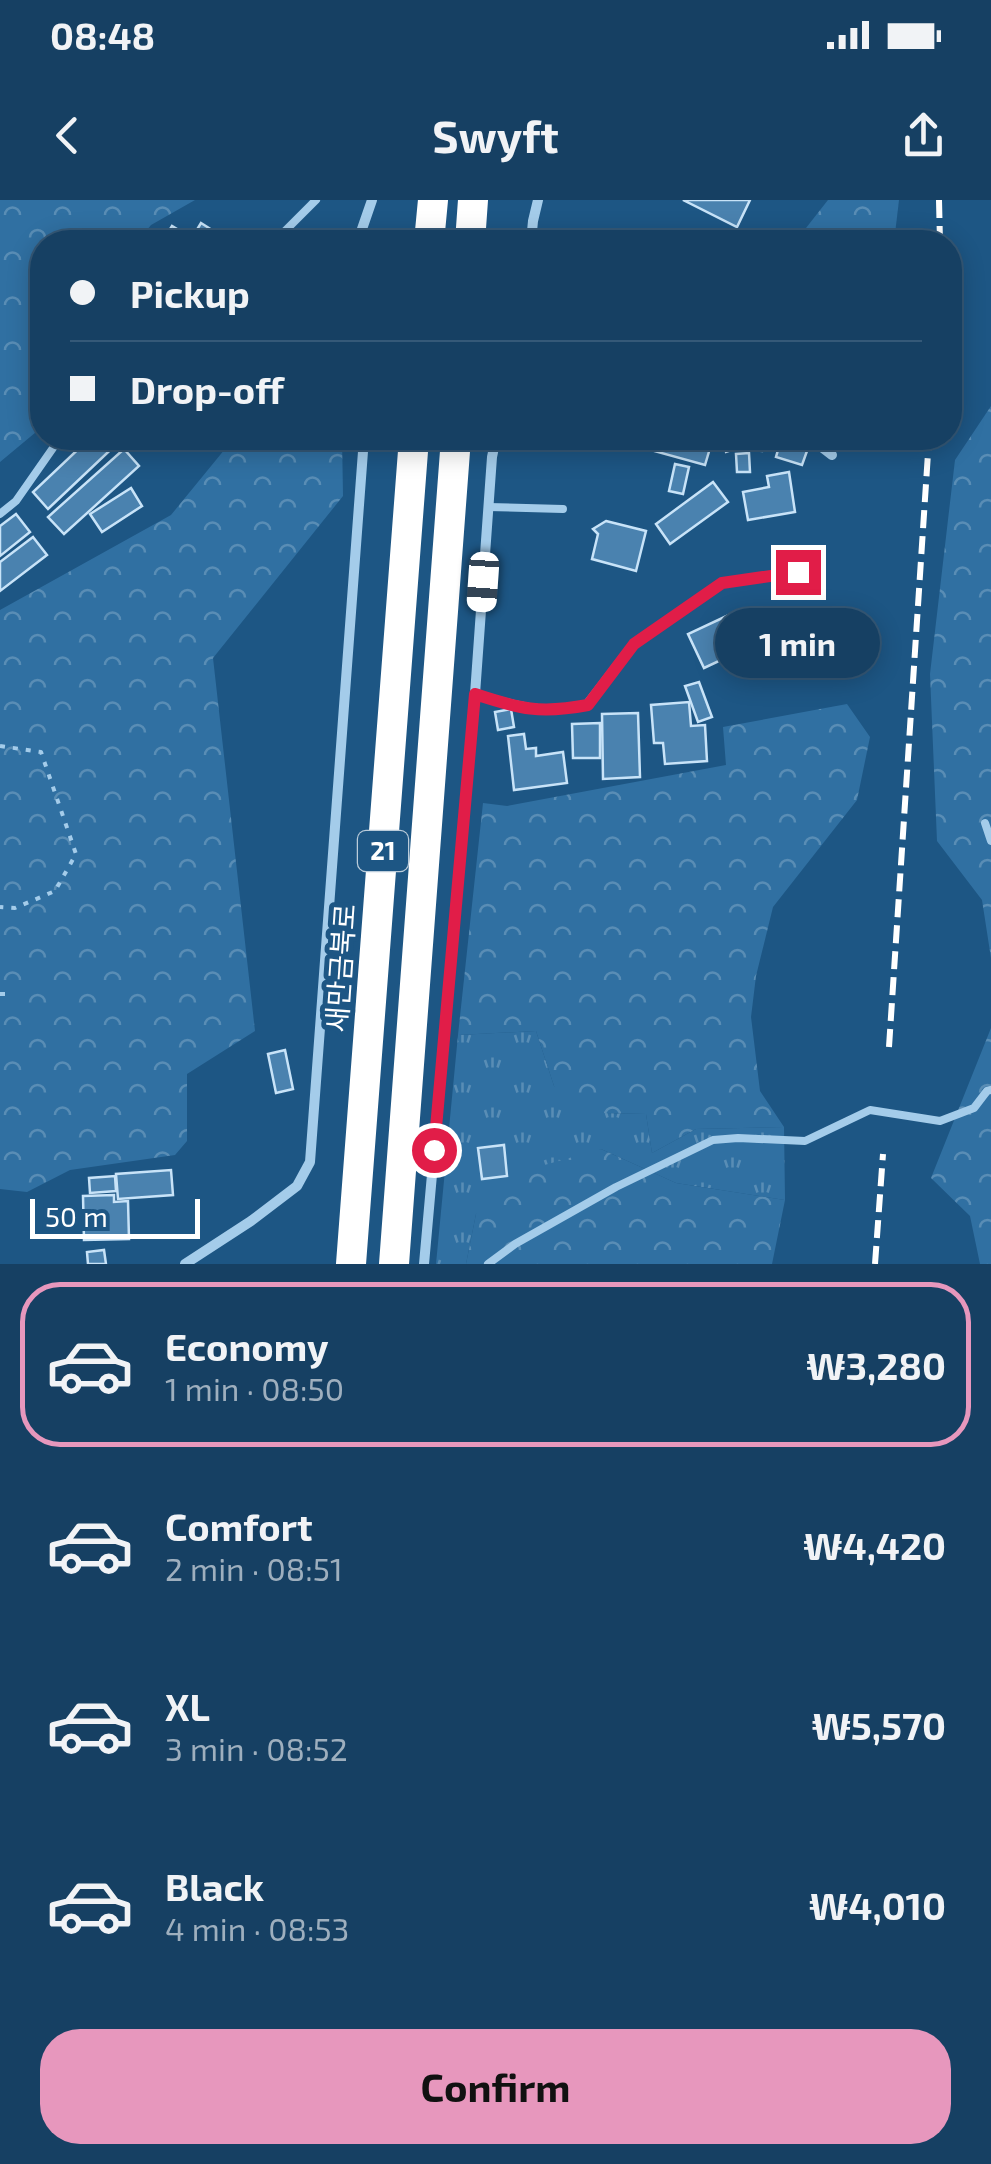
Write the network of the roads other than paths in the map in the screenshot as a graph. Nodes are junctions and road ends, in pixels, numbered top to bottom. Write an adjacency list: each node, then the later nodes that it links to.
1 (316, 200): 6 (lane)
2 (372, 200): 7 (street)
3 (433, 200): 8 (highway)
4 (473, 200): 9 (highway)
5 (538, 200): 10 (street)
6 (286, 230)
7 (362, 230)
8 (431, 230)
9 (471, 230)
10 (532, 230)
11 (52, 450): 20 (lane)
12 (363, 450): 26 (street)
13 (413, 450): 27 (highway, 새만금북로 / 21)
14 (455, 450): 28 (highway, 21)
15 (493, 450): 18 (street)
16 (826, 450): 17 (street)
17 (832, 454)
18 (488, 507): 19 (lane); 22 (street)
19 (563, 508)
20 (0, 514)
21 (798, 572): 22 (street)
22 (475, 694): 29 (street)
23 (984, 824): 24 (lane)
24 (991, 842)
25 (991, 1090): 30 (lane)
26 (184, 1264)
27 (351, 1264)
28 (394, 1264)
29 (424, 1264)
30 (488, 1264)

